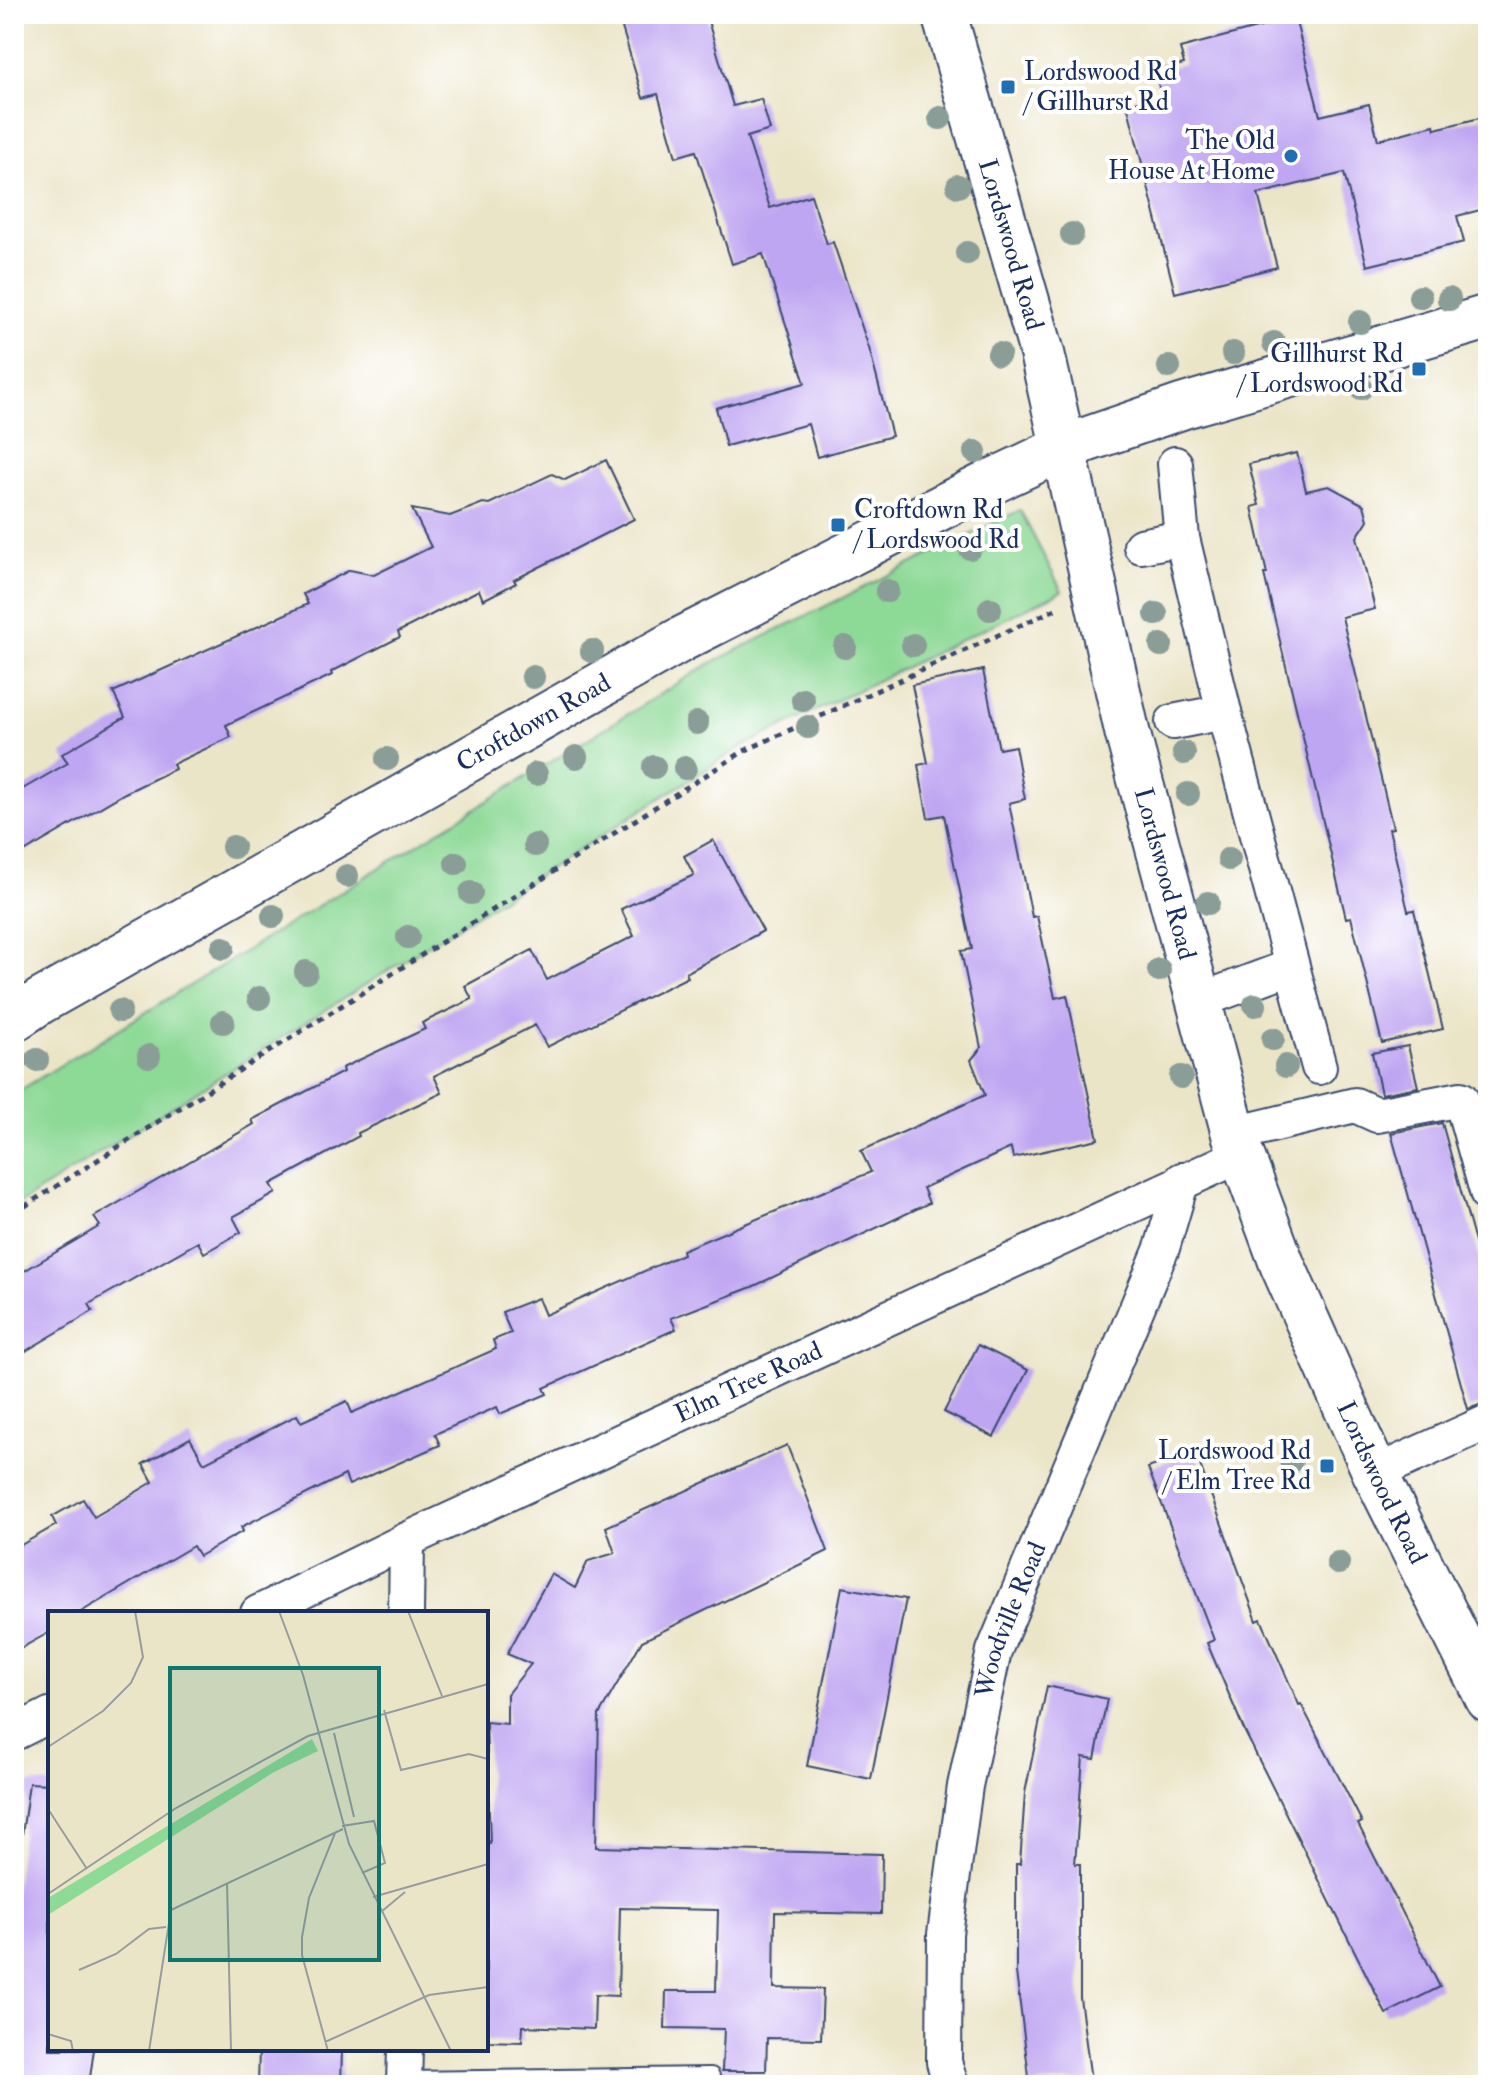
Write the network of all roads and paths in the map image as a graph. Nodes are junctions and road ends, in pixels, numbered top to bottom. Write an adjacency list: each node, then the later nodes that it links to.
1 (944, 14): 3 (main road, Lordswood Road)
2 (1488, 317): 3 (main road, Croftdown Road)
3 (1065, 447): 7 (main road, Lordswood Road); 12 (main road, Croftdown Road)
4 (1175, 464): 5 (street)
5 (1182, 538): 6 (street); 8 (street)
6 (1141, 546)
7 (1097, 590): 11 (main road, Lordswood Road); 17 (path)
8 (1224, 712): 9 (street); 10 (street)
9 (1173, 722)
10 (1290, 967): 11 (street); 13 (street)
11 (1199, 1001): 14 (main road, Lordswood Road)
12 (14, 1019)
13 (1319, 1067)
14 (1238, 1144): 15 (street, Elm Tree Road); 16 (street, Elm Tree Road); 19 (main road, Lordswood Road)
15 (1182, 1180): 20 (street, Elm Tree Road); 29 (street, Woodville Road)
16 (1488, 1195)
17 (14, 1213)
18 (1488, 1422): 19 (street)
19 (1375, 1473): 23 (main road, Lordswood Road)
20 (407, 1540): 21 (street, Elm Tree Road); 22 (street)
21 (262, 1611)
22 (406, 1611)
23 (1473, 1640): 24 (main road, Lordswood Road)
24 (1488, 1699)
25 (48, 1716): 26 (street)
26 (14, 1733)
27 (404, 2071): 28 (lane)
28 (711, 2076)
29 (951, 2085)

